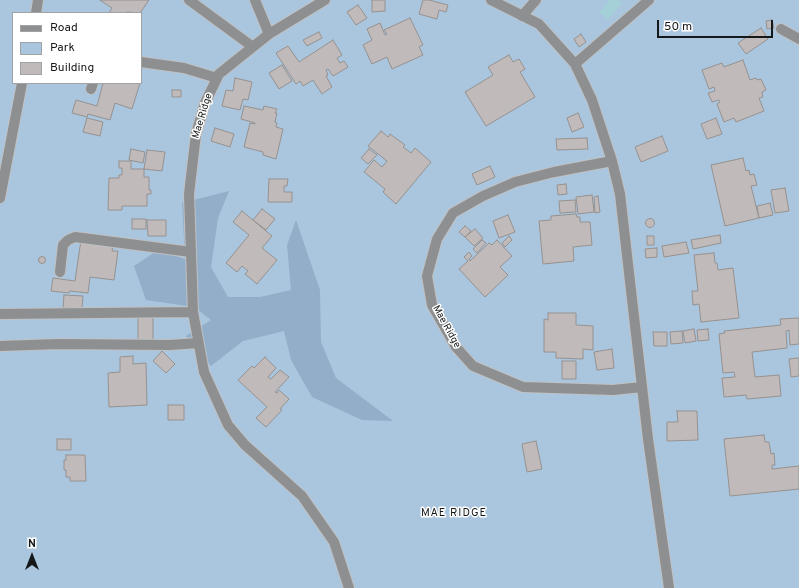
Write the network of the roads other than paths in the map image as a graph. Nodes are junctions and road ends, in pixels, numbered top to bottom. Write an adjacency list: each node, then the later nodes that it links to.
1 (38, 0): 8 (street)
2 (189, 0): 13 (street)
3 (255, 0): 11 (street)
4 (325, 0): 11 (street, Mae Ridge)
5 (491, 0): 9 (street)
6 (536, 0): 9 (street)
7 (649, 0): 15 (street)
8 (36, 12)
9 (522, 16): 15 (street)
10 (781, 29): 12 (street)
11 (269, 34): 13 (street, Mae Ridge)
12 (799, 39)
13 (253, 47): 16 (street, Mae Ridge)
14 (142, 62): 16 (street)
15 (575, 64): 18 (street)
16 (217, 78): 20 (street, Mae Ridge)
17 (22, 84): 19 (street)
18 (612, 161): 26 (street); 26 (street, Mae Ridge)
19 (0, 198)
20 (191, 252): 21 (street); 22 (street, Mae Ridge)
21 (60, 272)
22 (193, 312): 23 (street); 24 (street, Mae Ridge)
23 (0, 314)
24 (198, 343): 25 (street); 27 (street, Mae Ridge)
25 (0, 346)
26 (642, 387): 28 (street)
27 (349, 588)
28 (669, 588)

